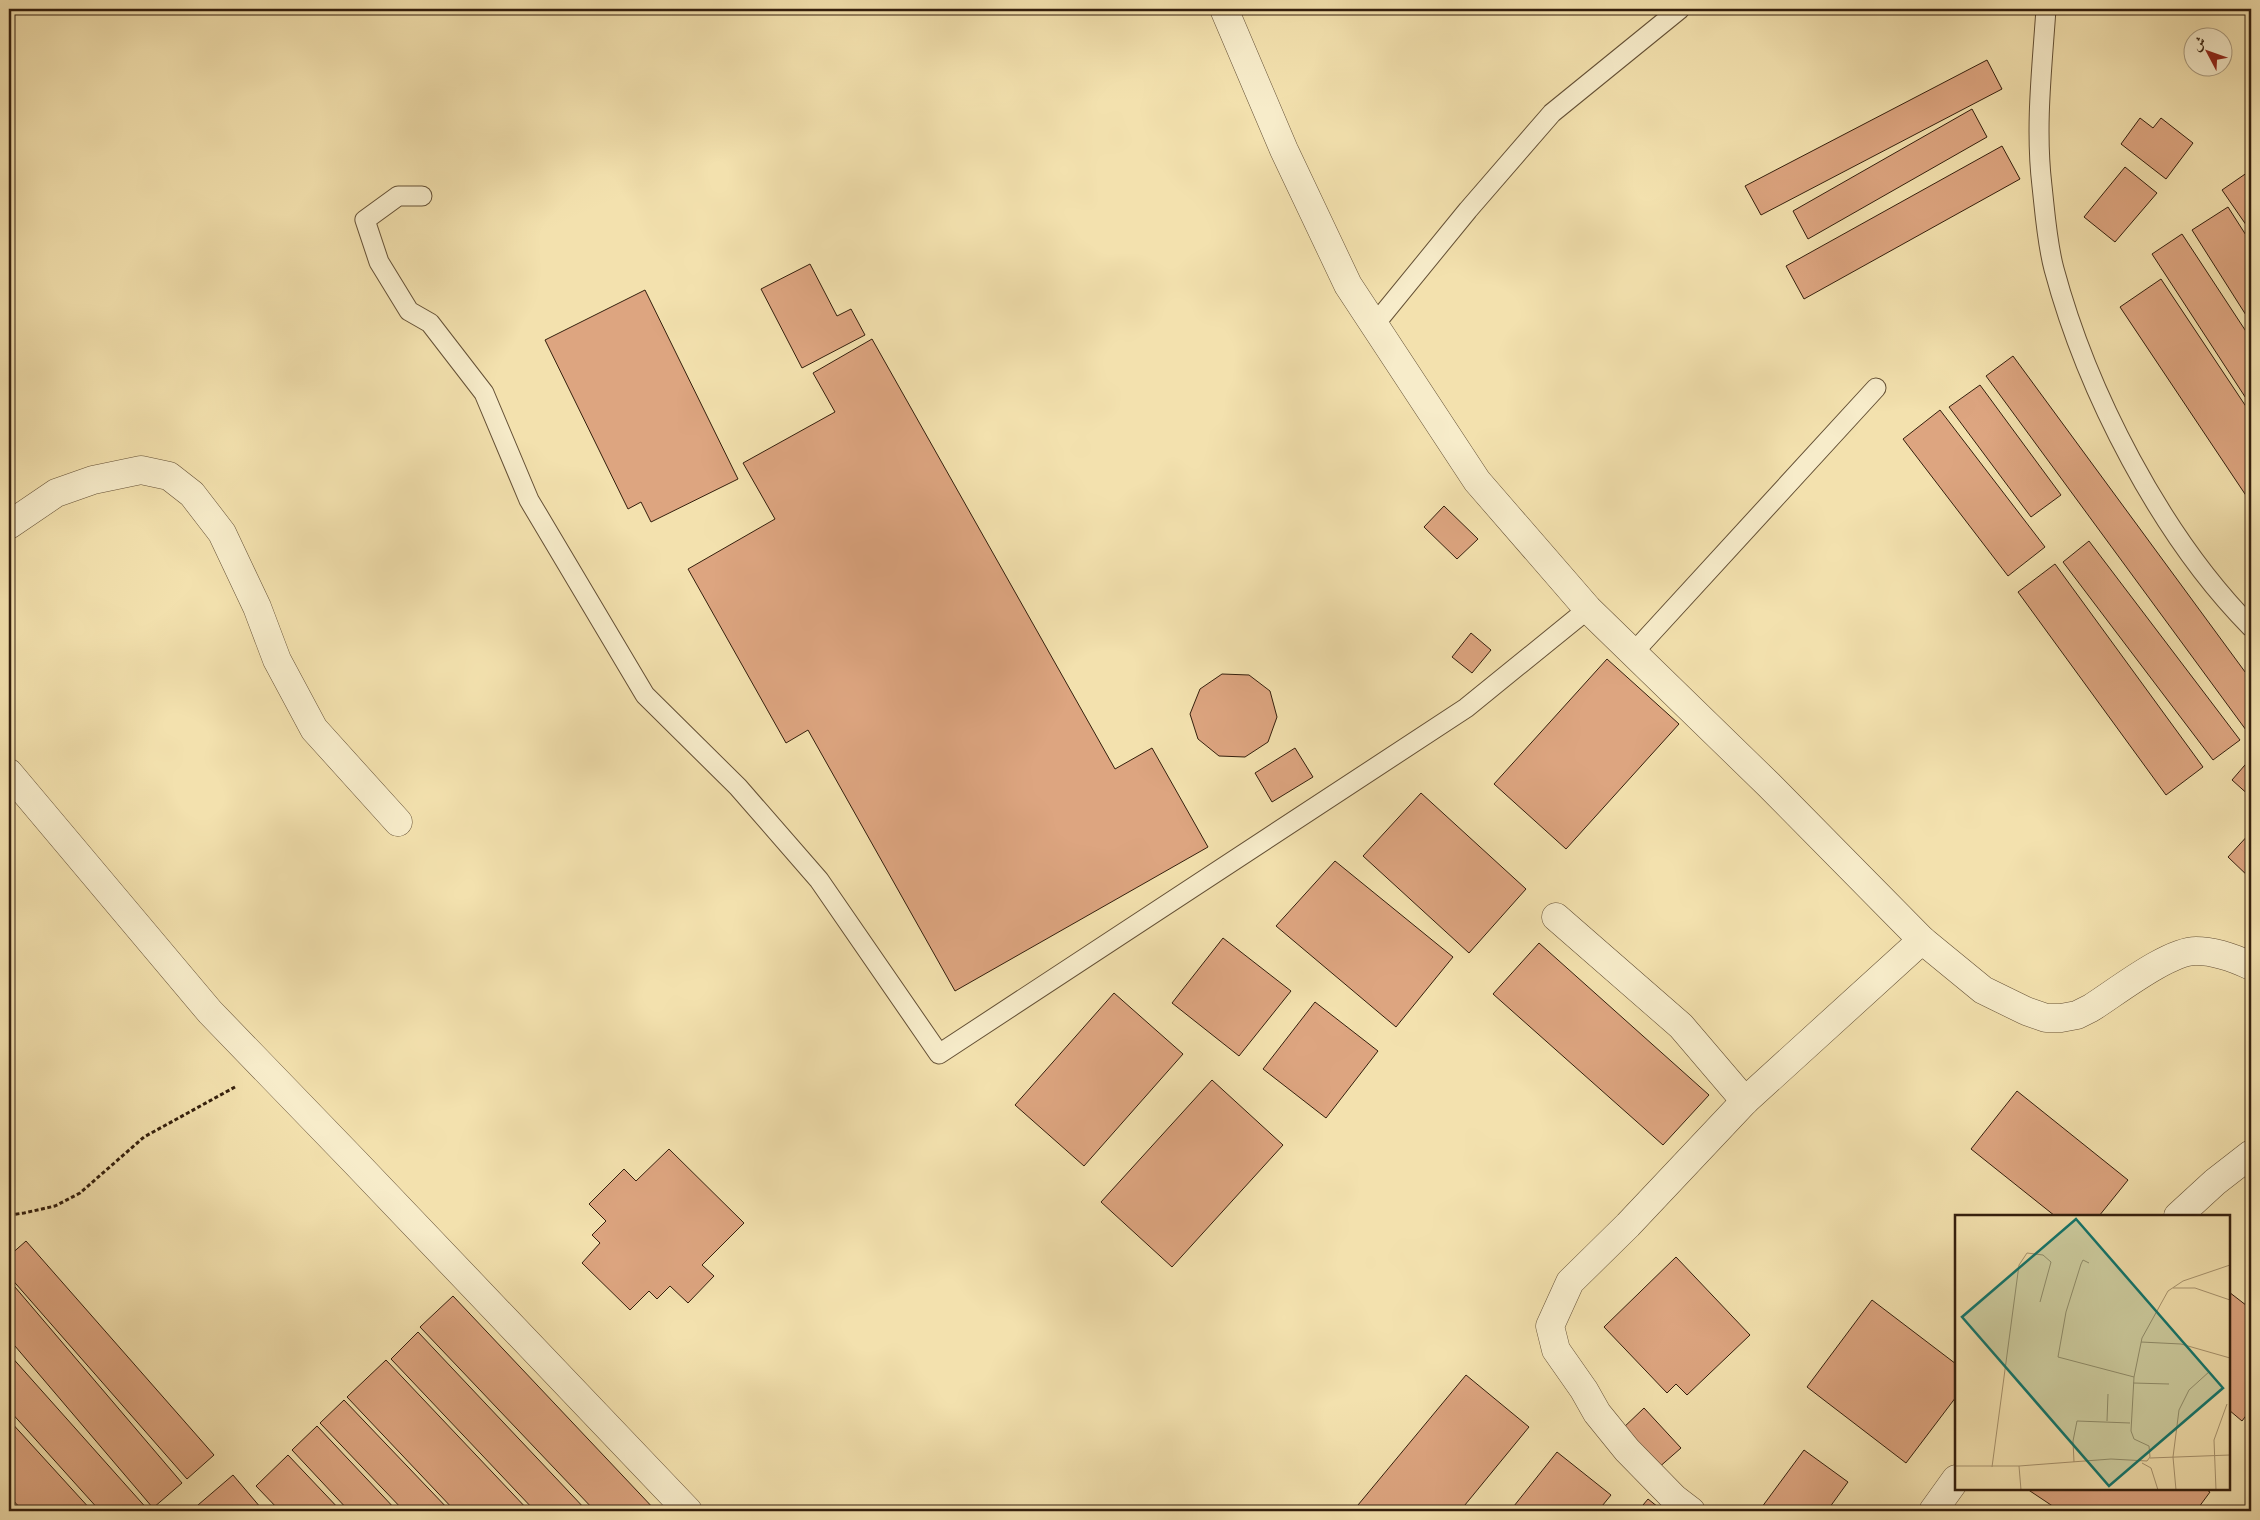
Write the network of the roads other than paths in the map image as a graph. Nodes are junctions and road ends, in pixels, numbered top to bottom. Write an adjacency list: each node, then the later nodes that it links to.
1 (1224, 9): 5 (street)
2 (1680, 9): 5 (lane)
3 (2046, 9): 9 (lane)
4 (422, 196): 8 (lane)
5 (1375, 324): 8 (street)
6 (1876, 388): 10 (lane)
7 (9, 525): 12 (street)
8 (1588, 609): 10 (street)
9 (2251, 627)
10 (1633, 653): 14 (street)
11 (9, 773): 20 (street)
12 (398, 822)
13 (1556, 917): 16 (street)
14 (1922, 940): 15 (street); 16 (street)
15 (2251, 966)
16 (1745, 1102): 21 (street)
17 (2251, 1154): 18 (street)
18 (2179, 1215)
19 (1955, 1480): 22 (street)
20 (688, 1511)
21 (1691, 1511)
22 (1933, 1511)

